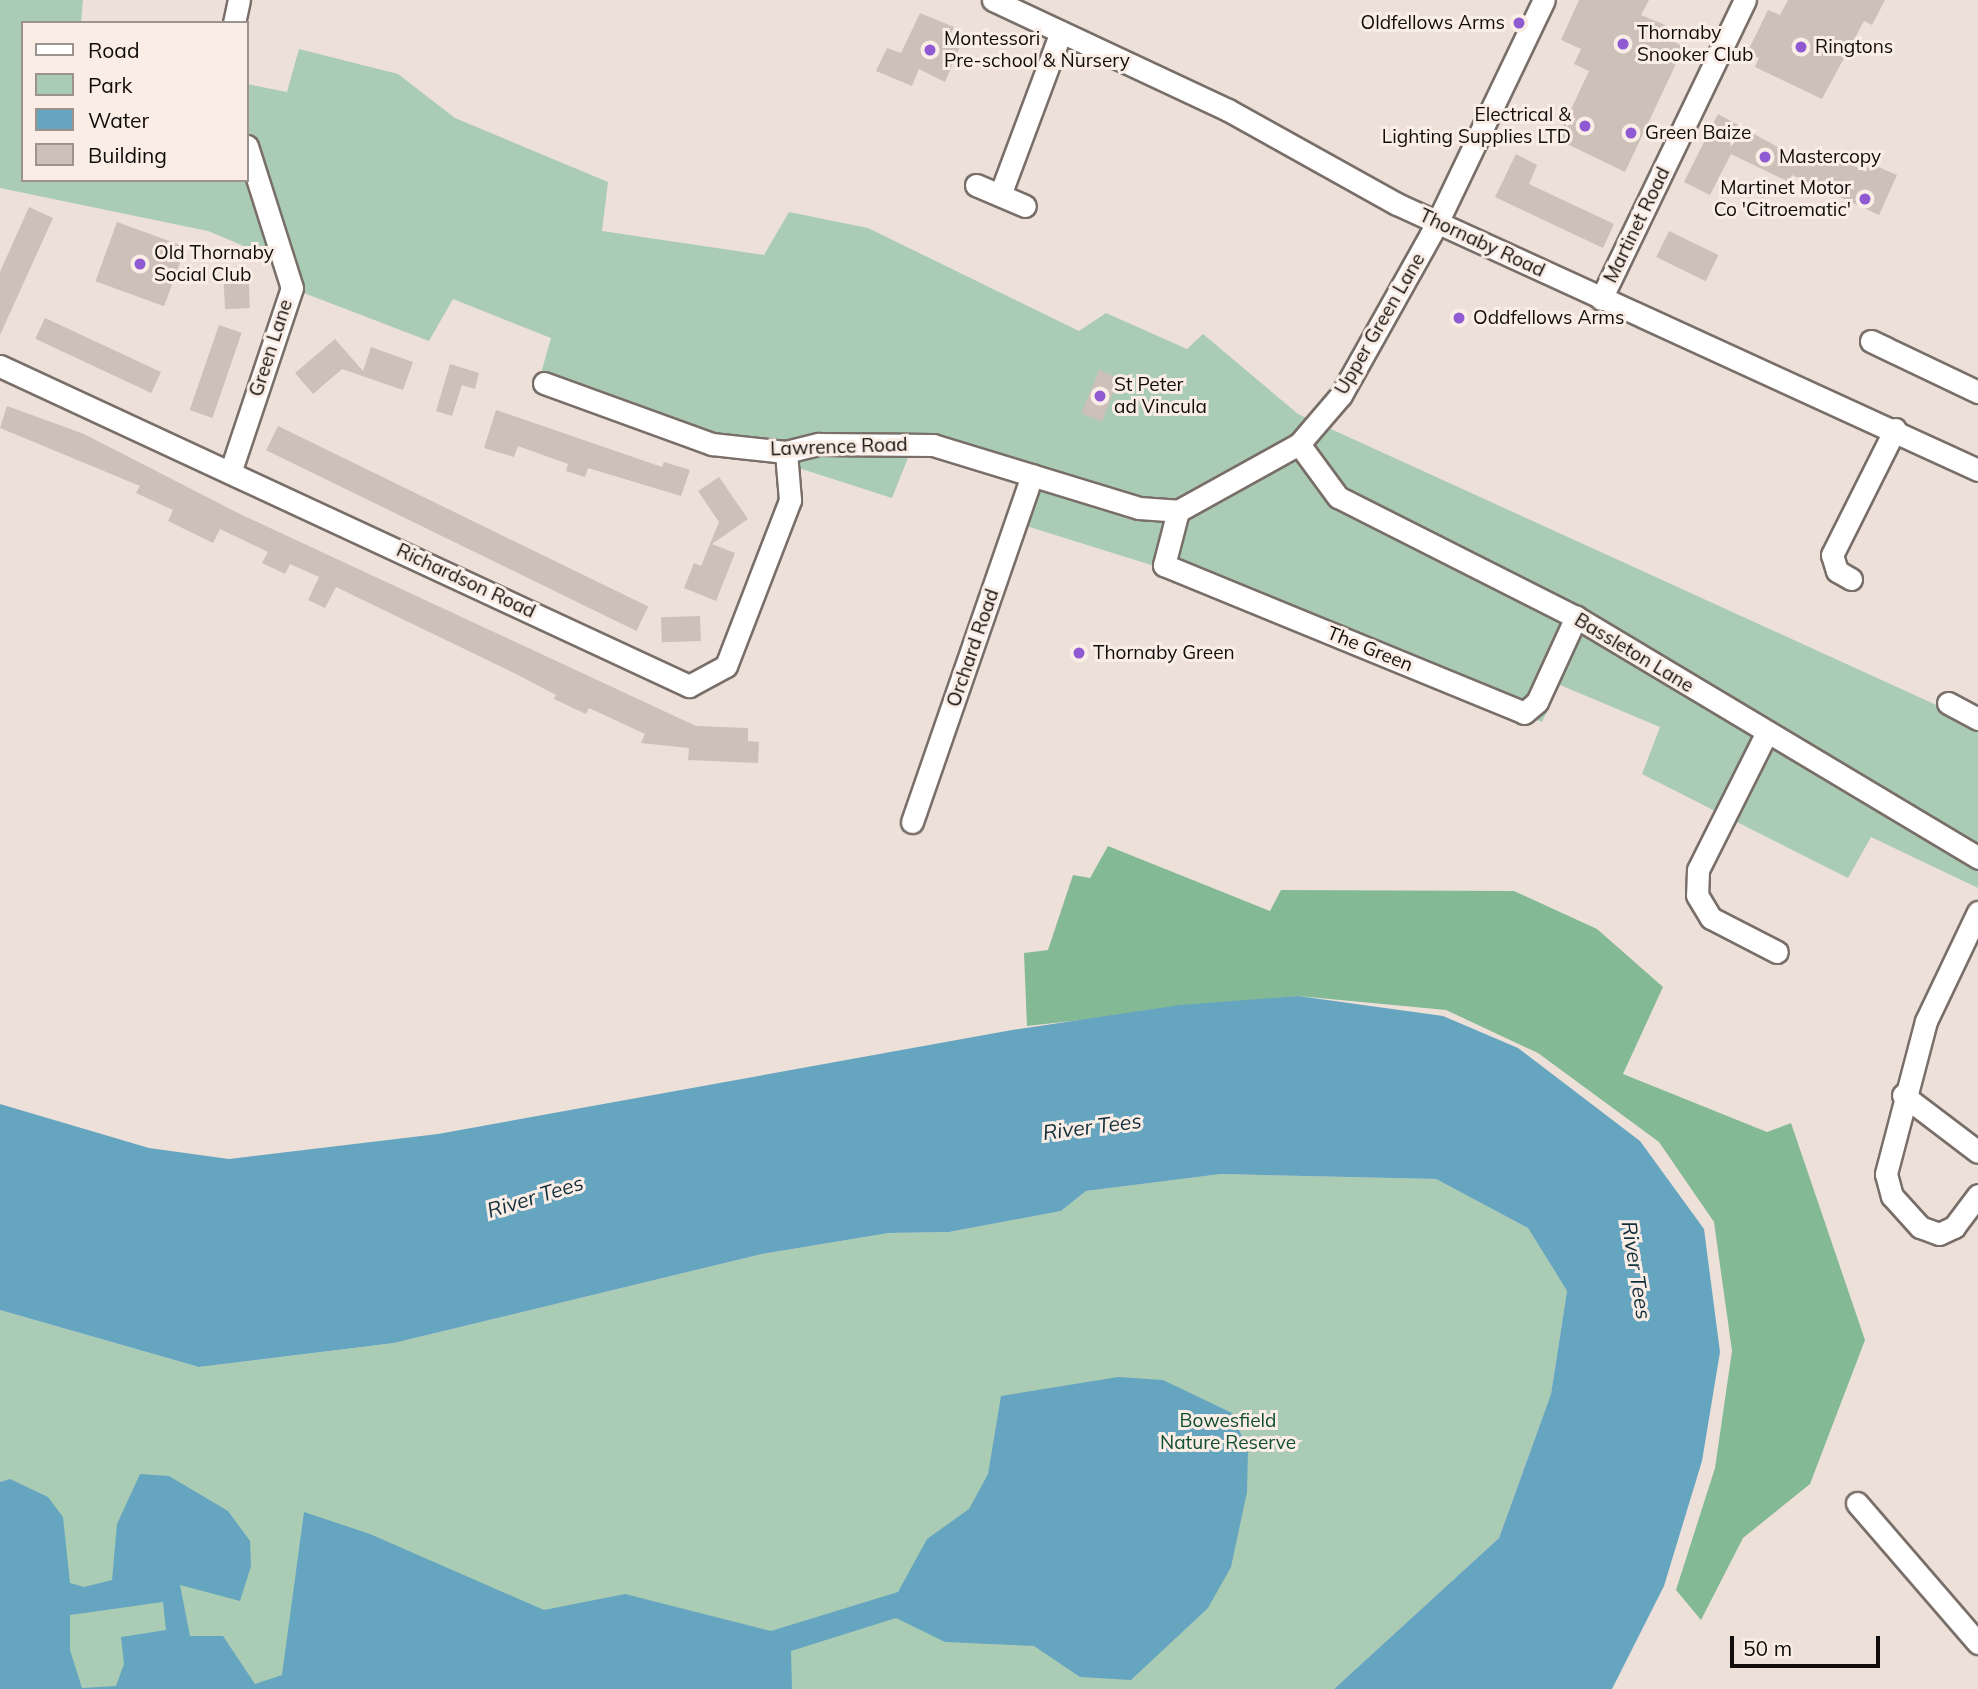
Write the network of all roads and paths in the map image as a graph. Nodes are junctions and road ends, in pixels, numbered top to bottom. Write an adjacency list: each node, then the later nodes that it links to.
1 (239, 0): 5 (street)
2 (993, 0): 6 (street, Thornaby Road)
3 (1544, 0): 11 (street, Upper Green Lane)
4 (1745, 0): 12 (street, Martinet Road)
5 (234, 21)
6 (1061, 32): 9 (street); 11 (street, Thornaby Road)
7 (248, 149): 20 (street, Green Lane)
8 (976, 185): 9 (street)
9 (1000, 195): 10 (street)
10 (1025, 206)
11 (1437, 223): 12 (street, Thornaby Road); 18 (street, Upper Green Lane)
12 (1601, 299): 17 (street, Thornaby Road)
13 (1871, 341): 16 (street)
14 (0, 366): 20 (street, Richardson Road)
15 (544, 383): 19 (street, Lawrence Road)
16 (1978, 392)
17 (1895, 429): 21 (street, Thornaby Road); 24 (street)
18 (1299, 444): 23 (street, Upper Green Lane); 25 (street, Bassleton Lane)
19 (786, 452): 20 (street, Richardson Road); 22 (street, Lawrence Road)
20 (231, 470)
21 (1978, 470)
22 (1032, 475): 23 (street, Lawrence Road); 29 (street, Orchard Road)
23 (1178, 511): 25 (street, The Green)
24 (1851, 579)
25 (1576, 617): 28 (street, Bassleton Lane)
26 (1948, 703): 27 (street)
27 (1978, 719)
28 (1766, 734): 30 (street, Bassleton Lane); 32 (street)
29 (912, 822)
30 (1978, 858)
31 (1978, 912): 33 (street)
32 (1777, 951)
33 (1903, 1095): 34 (street); 35 (street)
34 (1978, 1152)
35 (1978, 1195)
36 (1857, 1503): 37 (street)
37 (1978, 1643)

